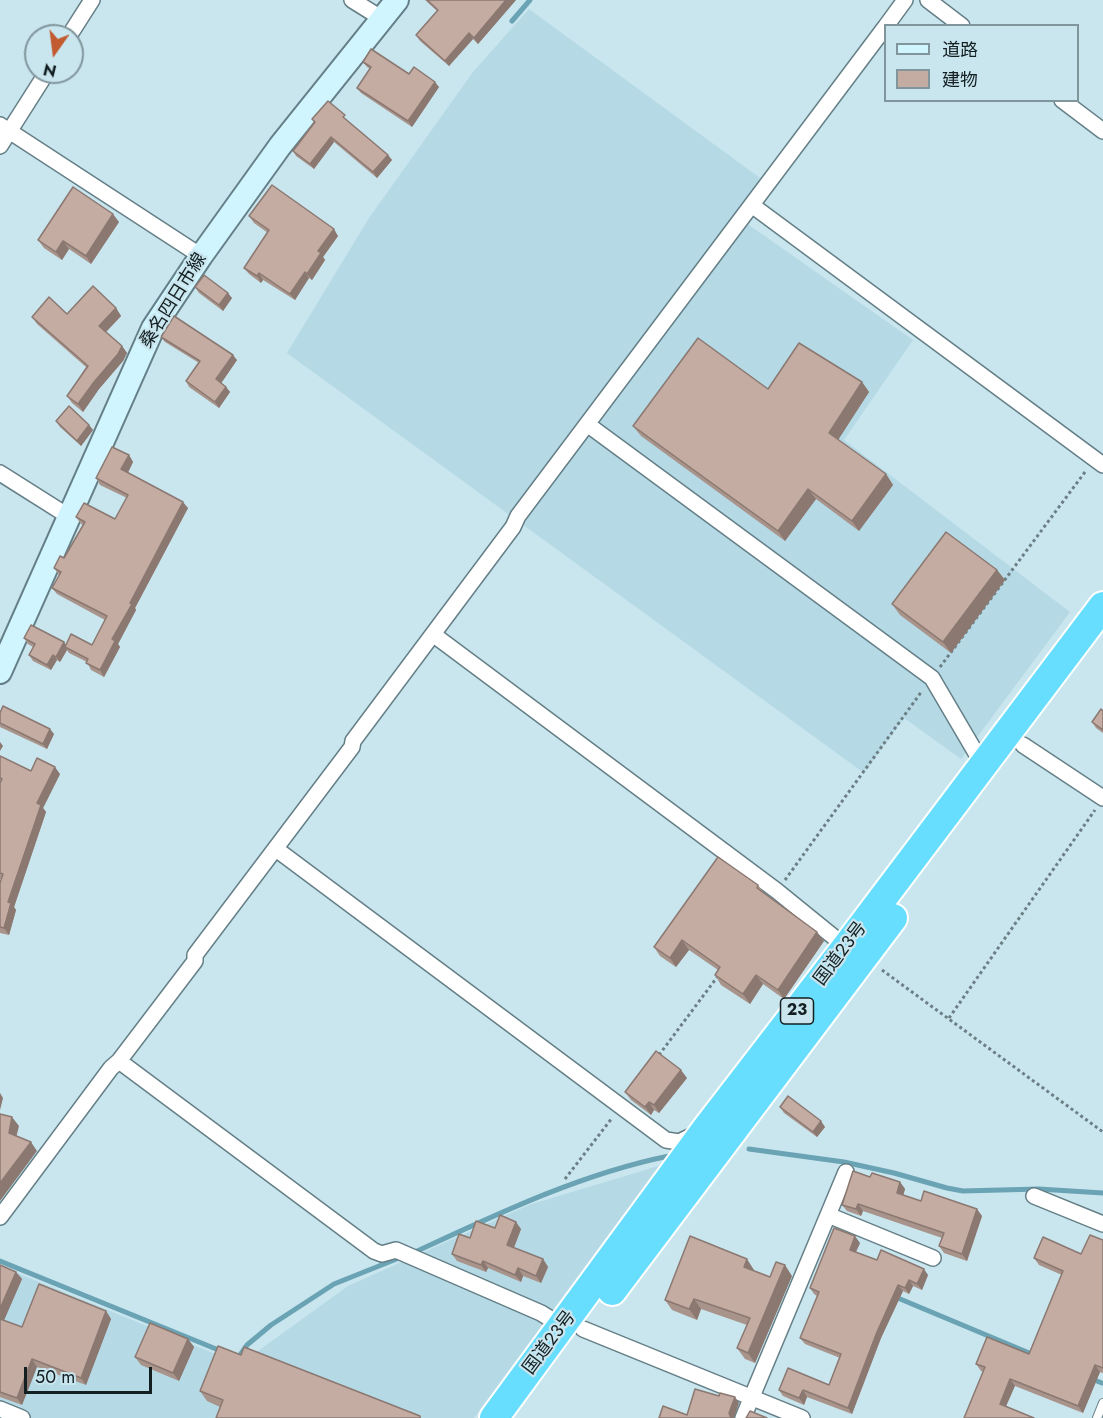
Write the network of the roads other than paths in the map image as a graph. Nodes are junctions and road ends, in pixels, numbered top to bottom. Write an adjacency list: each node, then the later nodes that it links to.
1 (92, 0): 7 (street)
2 (352, 0): 6 (street)
3 (397, 0): 6 (main road, 桑名四日市線)
4 (905, 0): 8 (street)
5 (928, 0): 9 (street)
6 (381, 18): 17 (main road, 桑名四日市線)
7 (77, 24)
8 (887, 24)
9 (959, 24)
10 (884, 29): 16 (street)
11 (38, 84): 13 (street)
12 (1065, 102): 14 (street)
13 (5, 128): 15 (street); 17 (street)
14 (1103, 131)
15 (0, 146)
16 (753, 206): 18 (street); 19 (street)
17 (201, 256): 21 (main road, 桑名四日市線)
18 (587, 424): 23 (street); 27 (street)
19 (1100, 457)
20 (0, 473): 21 (street)
21 (68, 516): 25 (main road, 桑名四日市線)
22 (1103, 606): 27 (highway, 国道23号 / 23)
23 (434, 635): 29 (street); 30 (street)
24 (1103, 638): 26 (highway, 国道23号 / 23)
25 (0, 672)
26 (1023, 745): 28 (street); 30 (highway, 国道23号 / 23)
27 (983, 765): 30 (highway, 国道23号 / 23)
28 (1100, 803)
29 (276, 849): 31 (street); 32 (street)
30 (855, 952): 32 (highway, 国道23号 / 23); 39 (highway, 国道23号 / 23)
31 (119, 1061): 36 (street); 39 (street)
32 (706, 1129): 39 (highway, 国道23号 / 23)
33 (846, 1172): 35 (street)
34 (1034, 1196): 37 (street)
35 (828, 1215): 38 (street); 40 (street)
36 (0, 1217)
37 (1103, 1224)
38 (933, 1258)
39 (573, 1328): 40 (street); 44 (highway, 国道23号 / 23); 45 (highway, 国道23号 / 23)
40 (752, 1398): 46 (street); 47 (street)
41 (1103, 1403): 48 (lane)
42 (0, 1409): 43 (street)
43 (22, 1418)
44 (494, 1418)
45 (518, 1418)
46 (743, 1418)
47 (802, 1418)
48 (1097, 1418)

